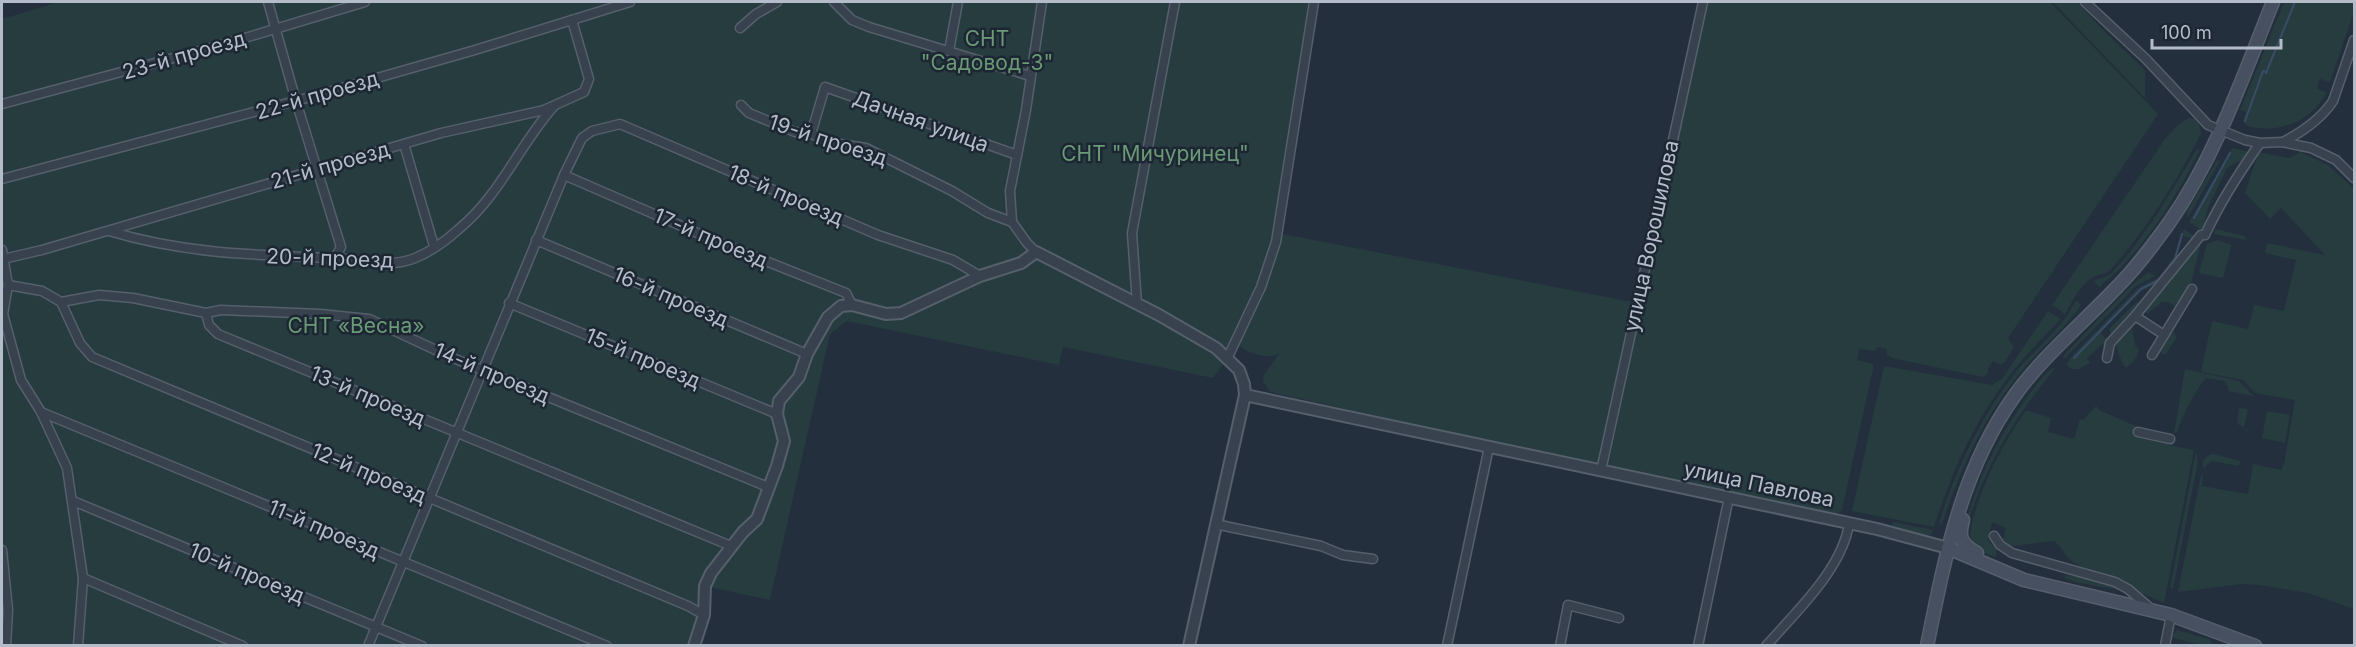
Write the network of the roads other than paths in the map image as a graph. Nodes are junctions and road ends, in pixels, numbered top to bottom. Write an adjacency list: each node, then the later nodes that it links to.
1 (268, 2): 15 (street)
2 (365, 2): 15 (street, 23-й проезд)
3 (630, 2): 13 (street, 22-й проезд)
4 (777, 2): 14 (street)
5 (834, 2): 17 (street)
6 (958, 2): 17 (street)
7 (1042, 2): 18 (street)
8 (1175, 2): 45 (street)
9 (1314, 2): 52 (street)
10 (1702, 2): 62 (street, улица Ворошилова)
11 (2085, 2): 23 (street)
12 (2273, 2): 23 (main road)
13 (572, 20): 19 (street, 22-й проезд); 21 (street, 21-й проезд)
14 (740, 28)
15 (275, 29): 19 (street); 20 (street, 23-й проезд)
16 (2355, 40): 25 (street)
17 (949, 51): 18 (street)
18 (1030, 76): 28 (street)
19 (296, 101): 29 (street); 32 (street, 22-й проезд)
20 (2, 104)
21 (555, 105): 27 (street, 21-й проезд); 36 (street, 20-й проезд)
22 (741, 105): 24 (street, 19-й проезд)
23 (2220, 130): 26 (street); 63 (main road)
24 (811, 134): 28 (street, Дачная улица); 33 (street, 19-й проезд)
25 (2282, 142): 26 (street); 31 (street)
26 (2260, 143): 48 (street)
27 (404, 144): 29 (street, 21-й проезд); 36 (street)
28 (1017, 155): 33 (street)
29 (317, 169): 34 (street, 21-й проезд); 39 (street)
30 (564, 175): 35 (street); 40 (street, 18-й проезд); 46 (street, 17-й проезд)
31 (2355, 178)
32 (2, 179)
33 (1012, 222): 37 (street)
34 (109, 231): 38 (street, 21-й проезд); 39 (street, 20-й проезд)
35 (536, 240): 44 (street); 50 (street, 16-й проезд)
36 (434, 246): 39 (street, 20-й проезд)
37 (1036, 252): 40 (street); 45 (street)
38 (2, 254): 41 (street)
39 (335, 258)
40 (980, 276): 46 (street)
41 (8, 285): 43 (street); 56 (street)
42 (2192, 290): 49 (street)
43 (61, 302): 47 (street); 66 (street, 12-й проезд)
44 (509, 303): 54 (street); 57 (street, 15-й проезд)
45 (1137, 304): 52 (street)
46 (852, 305): 50 (street)
47 (206, 313): 54 (street, 14-й проезд); 59 (street, 13-й проезд)
48 (2135, 316): 49 (street); 53 (street)
49 (2164, 335): 51 (street)
50 (807, 354): 57 (street)
51 (2152, 355)
52 (1228, 357): 55 (street)
53 (2107, 358)
54 (484, 371): 59 (street); 64 (street, 14-й проезд)
55 (1245, 395): 61 (street, улица Павлова); 68 (street)
56 (41, 412): 67 (street); 75 (street, 11-й проезд)
57 (777, 414): 64 (street)
58 (2138, 432): 60 (street)
59 (456, 434): 66 (street); 71 (street, 13-й проезд)
60 (2170, 439)
61 (1489, 447): 62 (street, улица Павлова); 91 (street)
62 (1601, 471): 65 (street, улица Павлова)
63 (1970, 476): 72 (main road); 77 (main road)
64 (768, 487): 71 (street)
65 (1729, 497): 69 (street, улица Павлова); 93 (street)
66 (430, 499): 75 (street); 79 (street, 12-й проезд)
67 (73, 501): 76 (street); 82 (street, 10-й проезд)
68 (1215, 524): 74 (street); 90 (street)
69 (1850, 524): 72 (street, улица Павлова); 94 (street)
70 (1994, 536): 78 (street)
71 (731, 546): 79 (street)
72 (1947, 548): 77 (main road, улица Павлова); 95 (main road)
73 (2, 550): 83 (street)
74 (1374, 559)
75 (403, 562): 82 (street); 88 (street, 11-й проезд)
76 (83, 579): 84 (street); 85 (street)
77 (2038, 583): 78 (main road, улица Павлова)
78 (2151, 610): 80 (main road, улица Павлова)
79 (704, 615): 89 (street)
80 (2171, 615): 96 (street); 97 (main road, улица Павлова)
81 (1619, 618): 92 (street)
82 (376, 627): 86 (street); 87 (street, 10-й проезд)
83 (6, 645)
84 (78, 645)
85 (243, 645)
86 (368, 645)
87 (422, 645)
88 (607, 645)
89 (694, 645)
90 (1189, 645)
91 (1447, 645)
92 (1560, 645)
93 (1698, 645)
94 (1766, 645)
95 (1927, 645)
96 (2165, 645)
97 (2255, 645)

